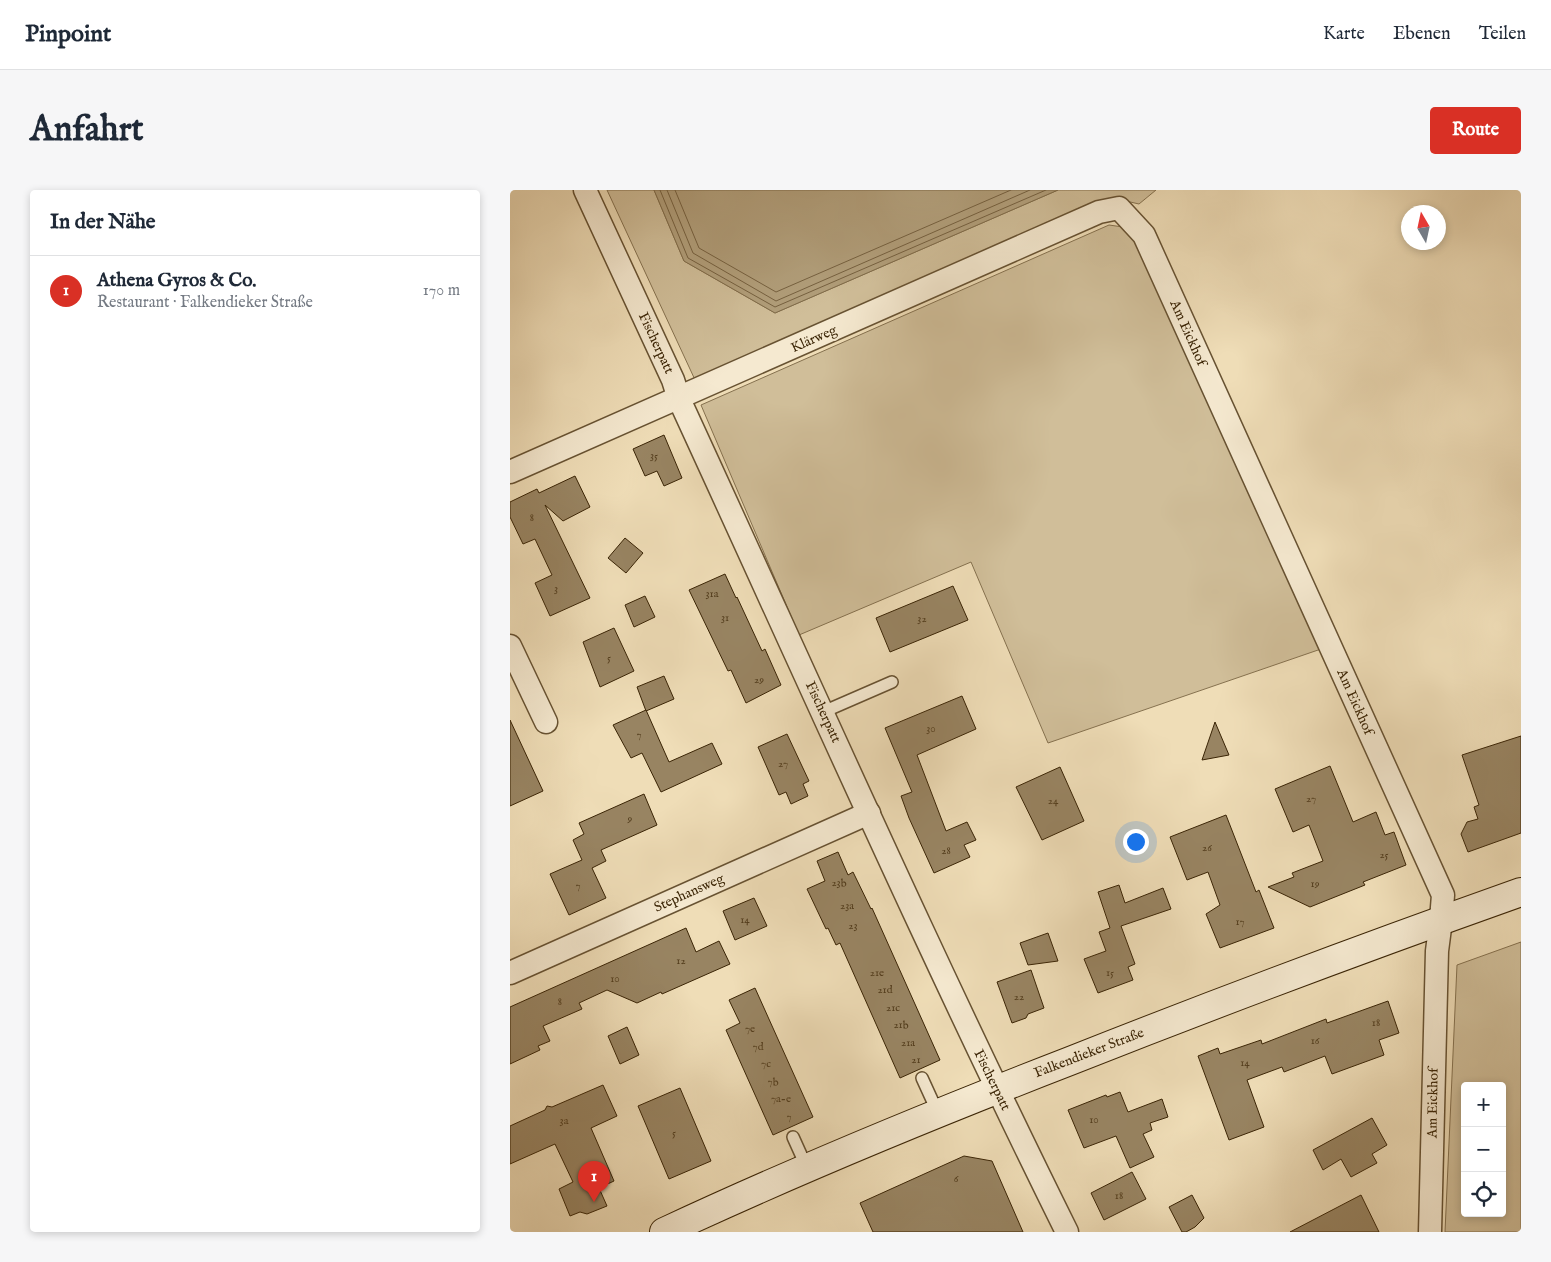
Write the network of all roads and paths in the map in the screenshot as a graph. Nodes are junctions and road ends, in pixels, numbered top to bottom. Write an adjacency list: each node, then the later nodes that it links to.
1 (585, 190): 3 (street, Fischerpatt)
2 (1119, 208): 3 (street, Klärweg); 11 (street, Am Eickhof)
3 (680, 399): 4 (street, Klärweg); 7 (street, Fischerpatt)
4 (510, 472)
5 (510, 646): 8 (street)
6 (892, 682): 7 (lane)
7 (823, 712): 9 (street, Fischerpatt)
8 (546, 722)
9 (869, 812): 12 (street, Stephansweg); 14 (street, Fischerpatt)
10 (1521, 892): 11 (street, Falkendieker Straße)
11 (1442, 920): 14 (street, Falkendieker Straße); 20 (street, Am Eickhof)
12 (510, 973)
13 (922, 1078): 15 (lane)
14 (997, 1089): 15 (street, Falkendieker Straße); 19 (street, Fischerpatt)
15 (938, 1113): 17 (street, Falkendieker Straße)
16 (793, 1138): 17 (lane)
17 (807, 1168): 18 (street, Falkendieker Straße)
18 (664, 1232)
19 (1067, 1232)
20 (1430, 1232)

